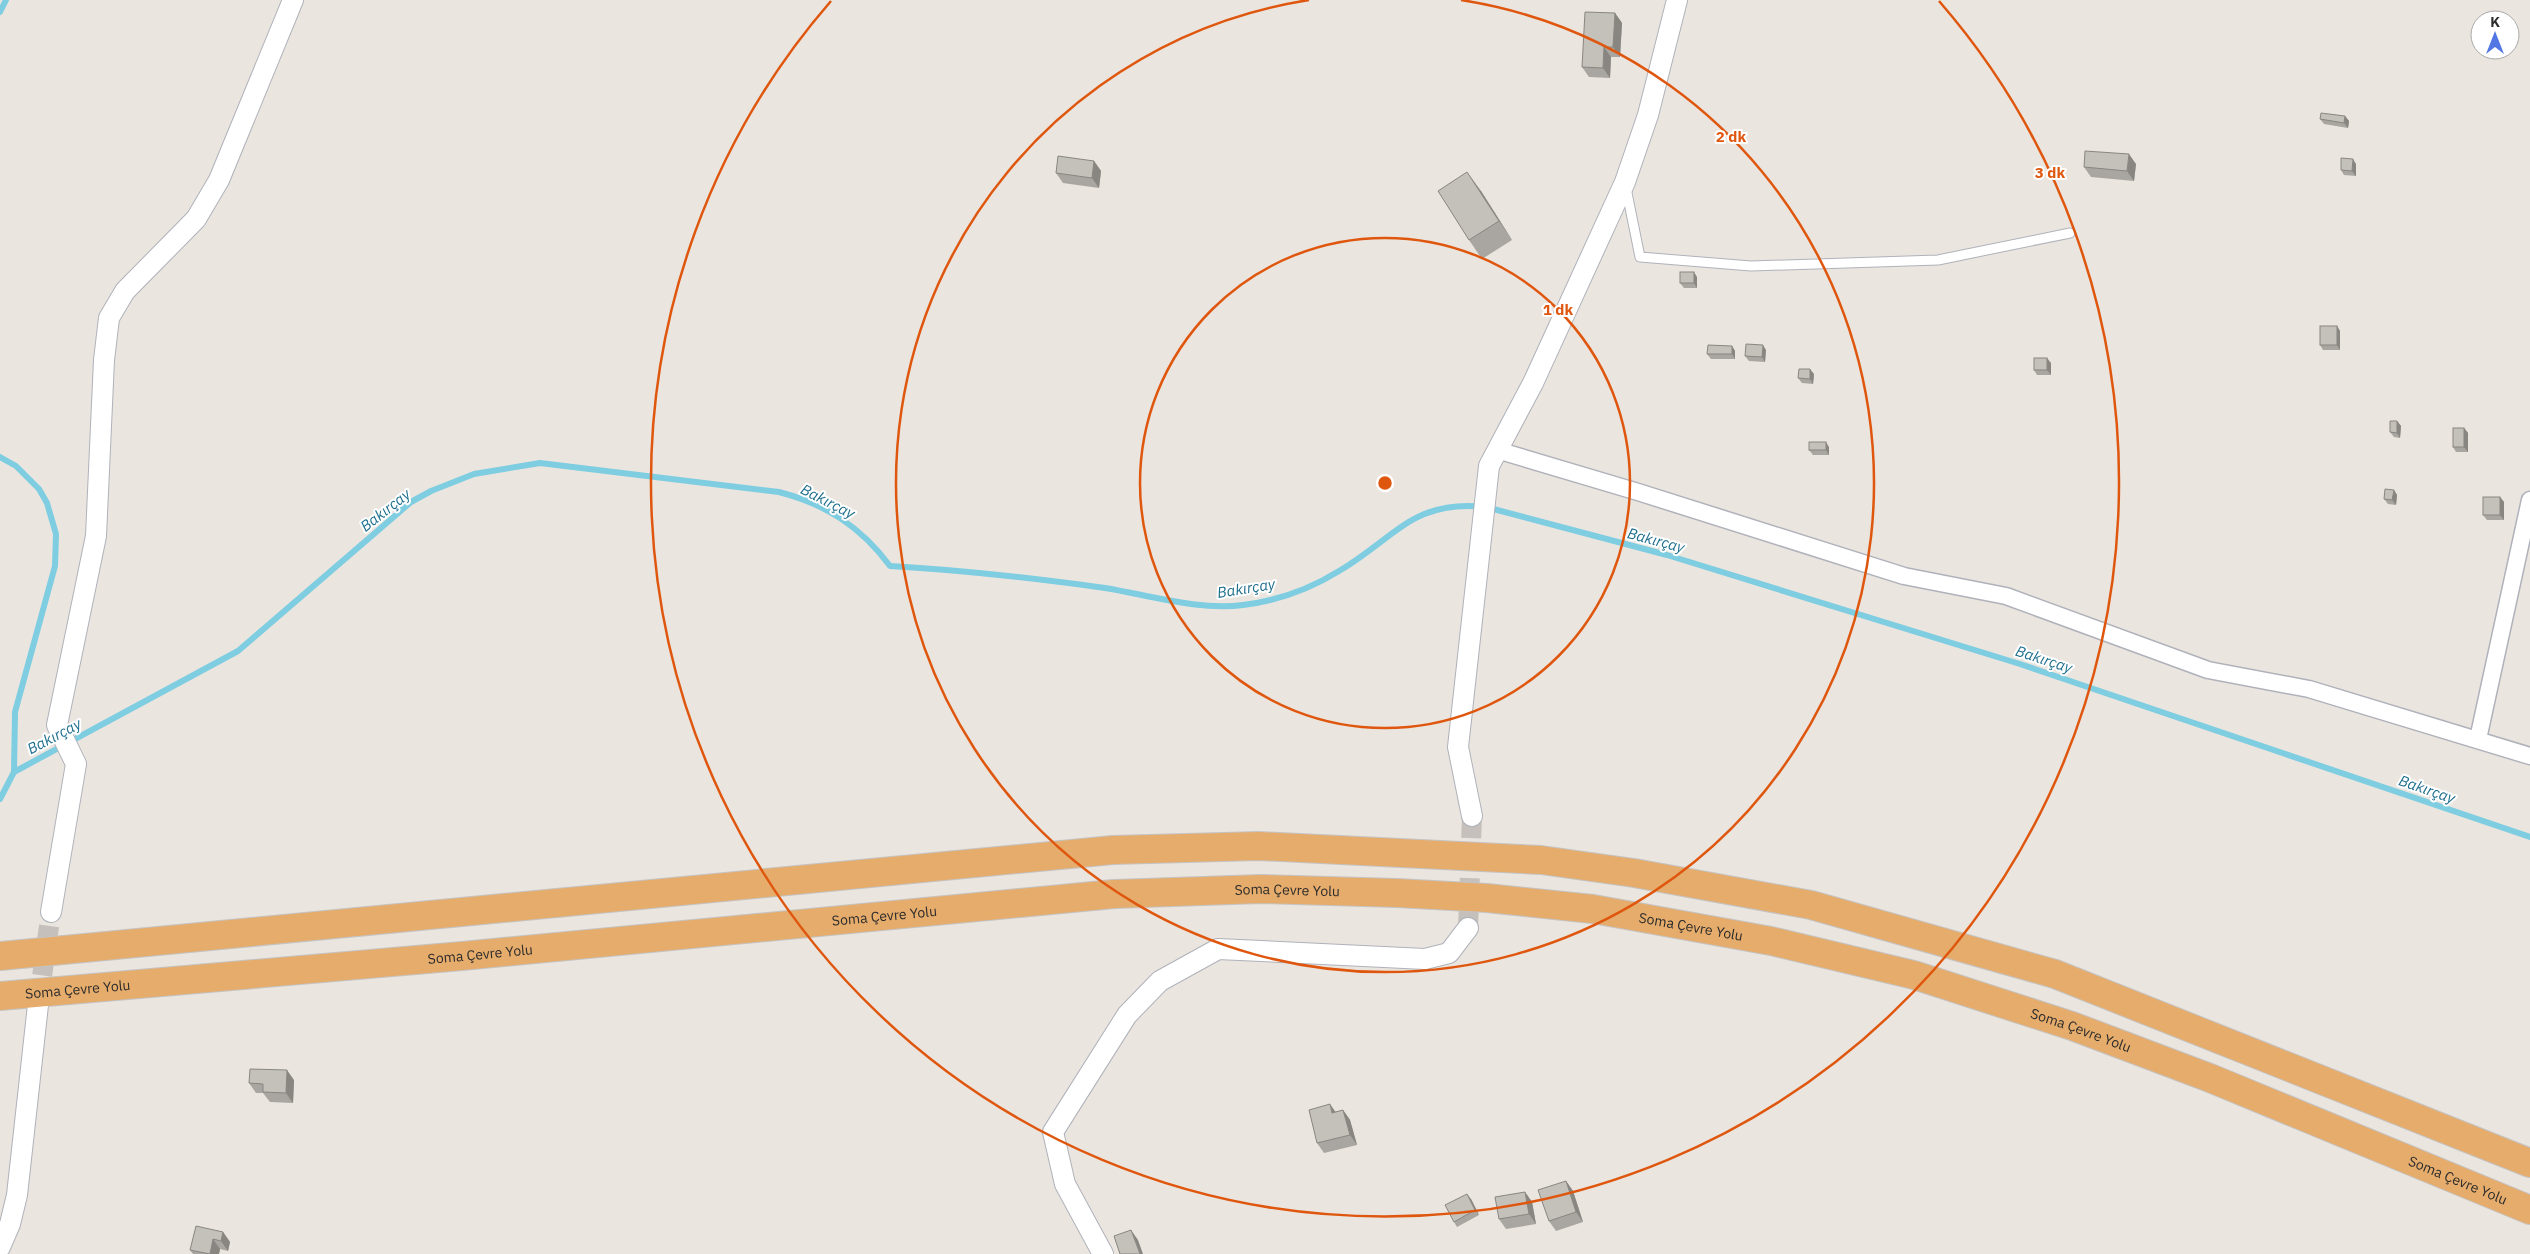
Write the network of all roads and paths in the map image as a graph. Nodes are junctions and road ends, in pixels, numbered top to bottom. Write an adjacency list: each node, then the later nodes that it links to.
1 (293, 0): 11 (street)
2 (1677, 0): 3 (street)
3 (1625, 182): 4 (lane); 5 (street)
4 (2070, 233)
5 (1493, 458): 8 (street); 10 (street)
6 (2530, 500): 7 (street)
7 (2524, 560): 8 (street)
8 (2478, 739): 9 (street)
9 (2530, 756)
10 (1472, 816)
11 (51, 912)
12 (1468, 928): 19 (street)
13 (0, 956): 16 (highway)
14 (0, 996): 17 (highway, Soma Çevre Yolu)
15 (38, 1005): 18 (street)
16 (2530, 1163)
17 (2530, 1210)
18 (0, 1247)
19 (1103, 1254)

